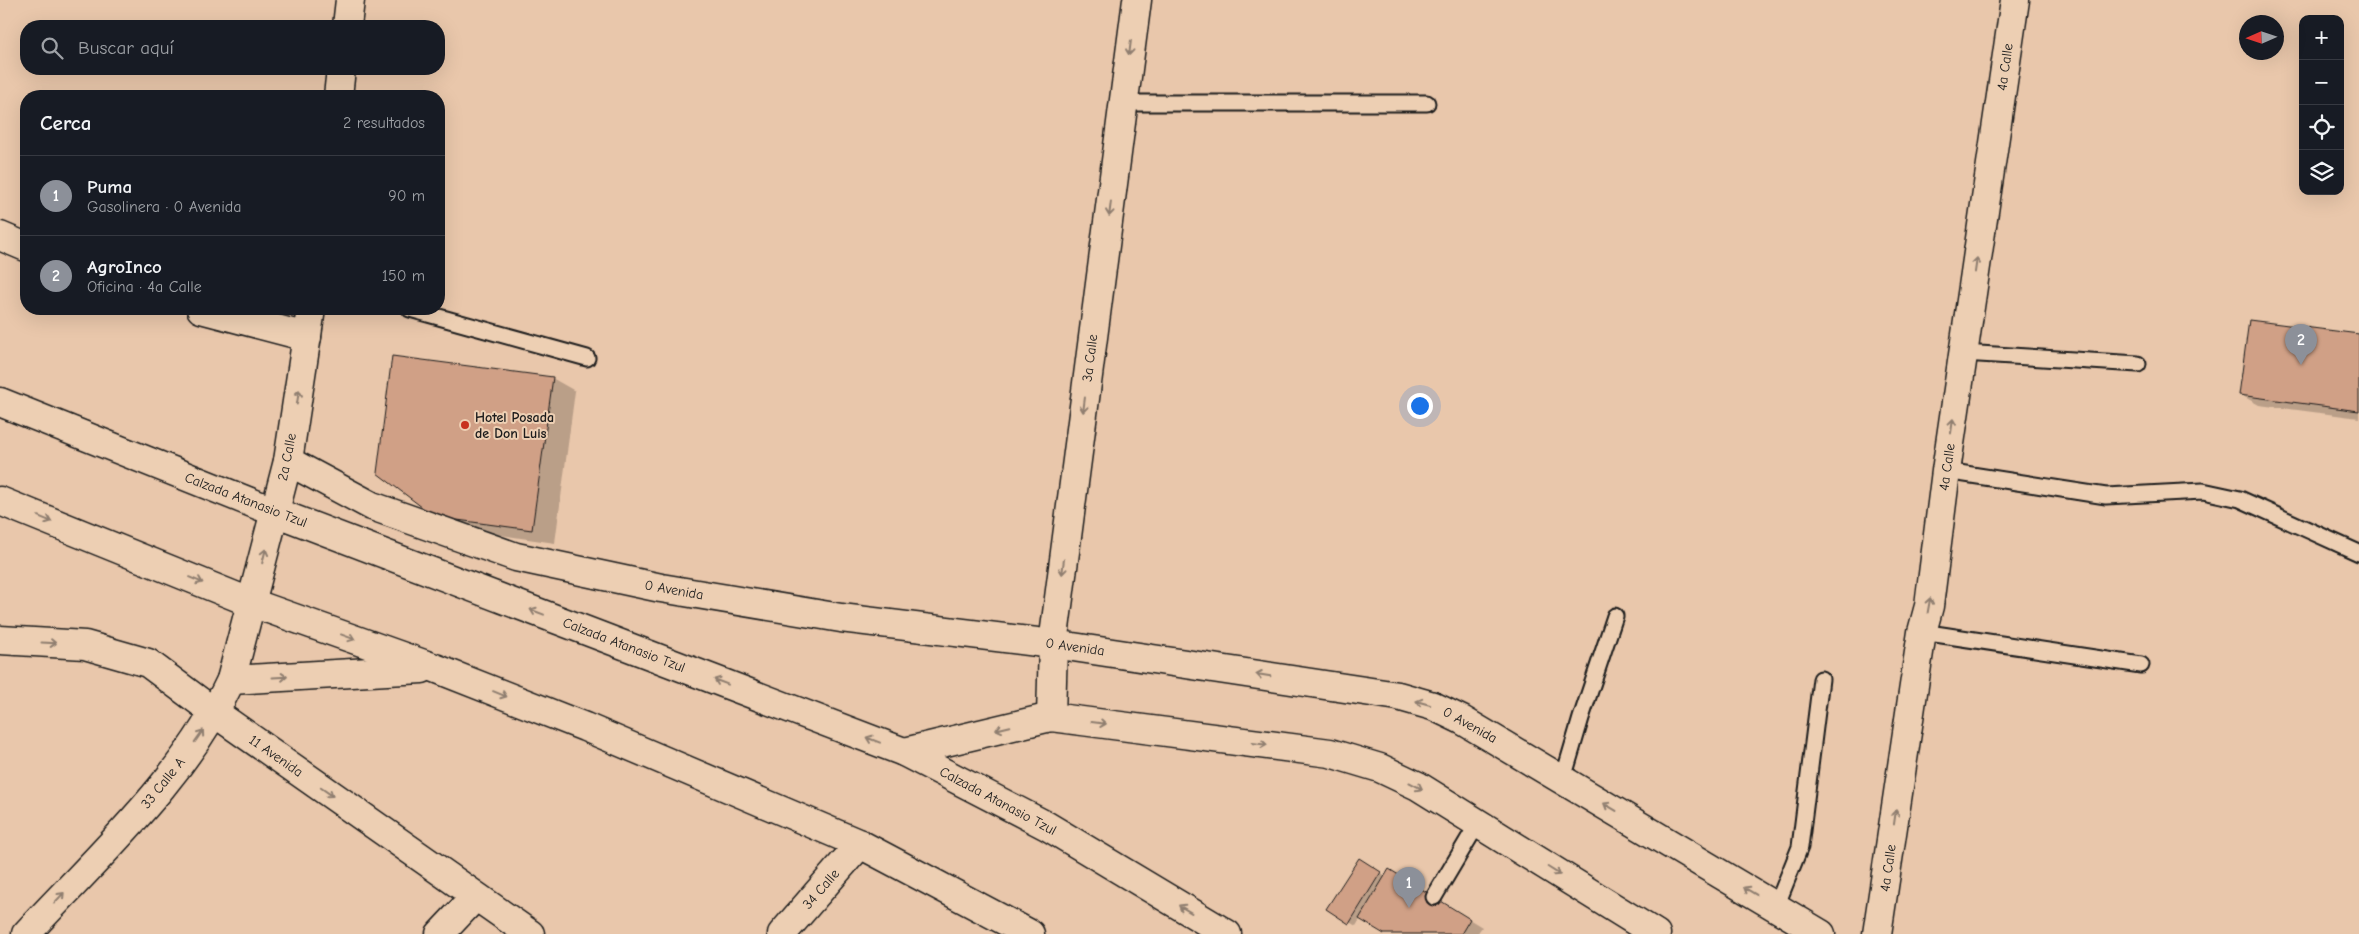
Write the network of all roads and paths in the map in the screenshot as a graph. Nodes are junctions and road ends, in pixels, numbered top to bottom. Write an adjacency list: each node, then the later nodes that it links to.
1 (350, 0): 4 (street)
2 (1137, 0): 8 (street, 3a Calle, one-way to 8)
3 (2015, 0): 15 (street, 4a Calle, one-way to 3)
4 (348, 20)
5 (340, 75): 6 (street)
6 (339, 90)
7 (1427, 102): 8 (lane)
8 (1123, 103): 28 (street, 3a Calle, one-way to 28)
9 (0, 236): 10 (street)
10 (20, 244)
11 (224, 315): 14 (street)
12 (310, 315): 14 (street, 2a Calle)
13 (432, 315): 16 (lane)
14 (307, 337): 19 (street, 2a Calle, one-way to 14)
15 (1963, 354): 17 (lane); 20 (street, 4a Calle, one-way to 15)
16 (587, 358)
17 (2138, 364)
18 (0, 402): 22 (street, Calzada Atanasio Tzul)
19 (288, 461): 22 (street, 2a Calle); 28 (street, 0 Avenida)
20 (1946, 470): 23 (lane); 26 (street, 4a Calle, one-way to 20)
21 (0, 501): 24 (street, one-way to 24)
22 (275, 512): 24 (street, 2a Calle, one-way to 22); 35 (street, Calzada Atanasio Tzul, one-way to 22)
23 (2359, 553)
24 (252, 603): 30 (street, one-way to 30); 32 (street, 33 Calle A)
25 (1615, 616): 36 (lane)
26 (1922, 632): 29 (lane); 50 (street, 4a Calle, one-way to 26)
27 (0, 640): 33 (street, 11 Avenida, one-way to 33)
28 (1053, 644): 34 (street, 3a Calle); 36 (street, 0 Avenida, one-way to 28)
29 (2141, 665)
30 (435, 668): 32 (street, one-way to 30); 38 (street, one-way to 38)
31 (1821, 679): 41 (lane)
32 (232, 680): 33 (street, 33 Calle A)
33 (215, 714): 39 (street, 11 Avenida, one-way to 39); 42 (street, 33 Calle A, one-way to 33)
34 (1051, 717): 35 (street, one-way to 35); 37 (street, one-way to 37)
35 (904, 752): 47 (street, Calzada Atanasio Tzul, one-way to 35)
36 (1563, 779): 41 (street, 0 Avenida, one-way to 36)
37 (1478, 823): 40 (lane); 48 (street, one-way to 48)
38 (860, 844): 45 (street, 34 Calle); 46 (street)
39 (475, 897): 43 (street); 44 (street, 11 Avenida)
40 (1434, 897)
41 (1776, 907): 49 (street, 0 Avenida)
42 (26, 934)
43 (440, 934)
44 (530, 934)
45 (782, 934)
46 (1030, 934)
47 (1227, 934)
48 (1656, 934)
49 (1821, 934)
50 (1877, 934)

